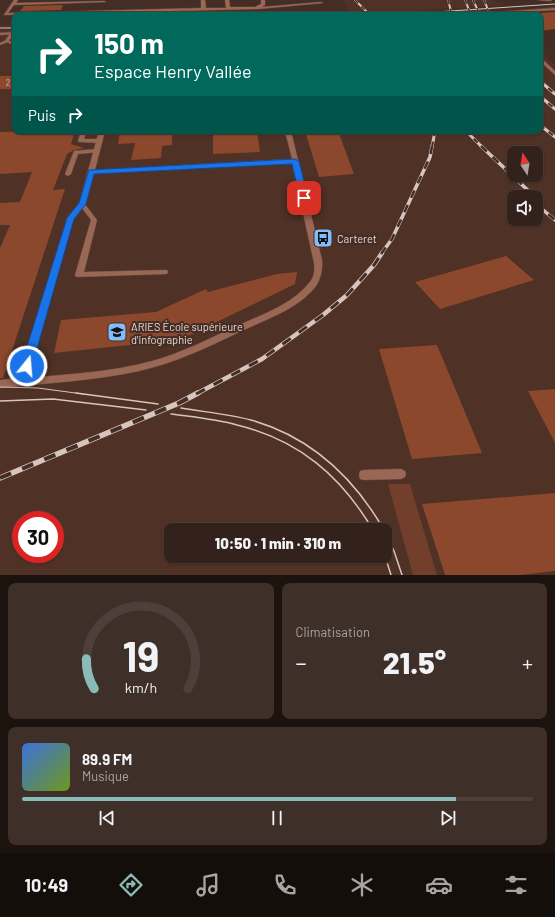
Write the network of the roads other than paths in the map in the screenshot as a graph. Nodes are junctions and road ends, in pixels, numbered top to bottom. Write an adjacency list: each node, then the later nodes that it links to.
1 (16, 0): 9 (street)
2 (203, 0): 14 (street)
3 (227, 0): 12 (street)
4 (263, 0): 13 (street)
5 (268, 0): 11 (street)
6 (540, 0): 7 (street)
7 (550, 0)
8 (104, 1): 9 (street); 16 (street)
9 (12, 4): 18 (street)
10 (321, 4): 11 (street)
11 (270, 7): 13 (street)
12 (228, 8): 13 (street); 14 (street)
13 (256, 8)
14 (205, 9): 16 (street)
15 (554, 9): 17 (street)
16 (99, 12)
17 (525, 12)
18 (12, 14)
19 (0, 32): 20 (street)
20 (12, 32)
21 (12, 34): 22 (street)
22 (6, 42): 23 (street); 24 (street)
23 (0, 44)
24 (12, 44)
25 (543, 61): 26 (street)
26 (555, 74)
27 (83, 134): 30 (street)
28 (101, 134): 30 (street)
29 (289, 134): 32 (street)
30 (100, 141): 31 (street)
31 (97, 151): 33 (street); 34 (street)
32 (295, 161): 33 (street); 37 (street)
33 (91, 172): 35 (street)
34 (68, 174)
35 (82, 204): 36 (street); 37 (street)
36 (164, 272)
37 (22, 382): 38 (street)
38 (0, 384)
39 (401, 474): 40 (street)
40 (364, 475)

